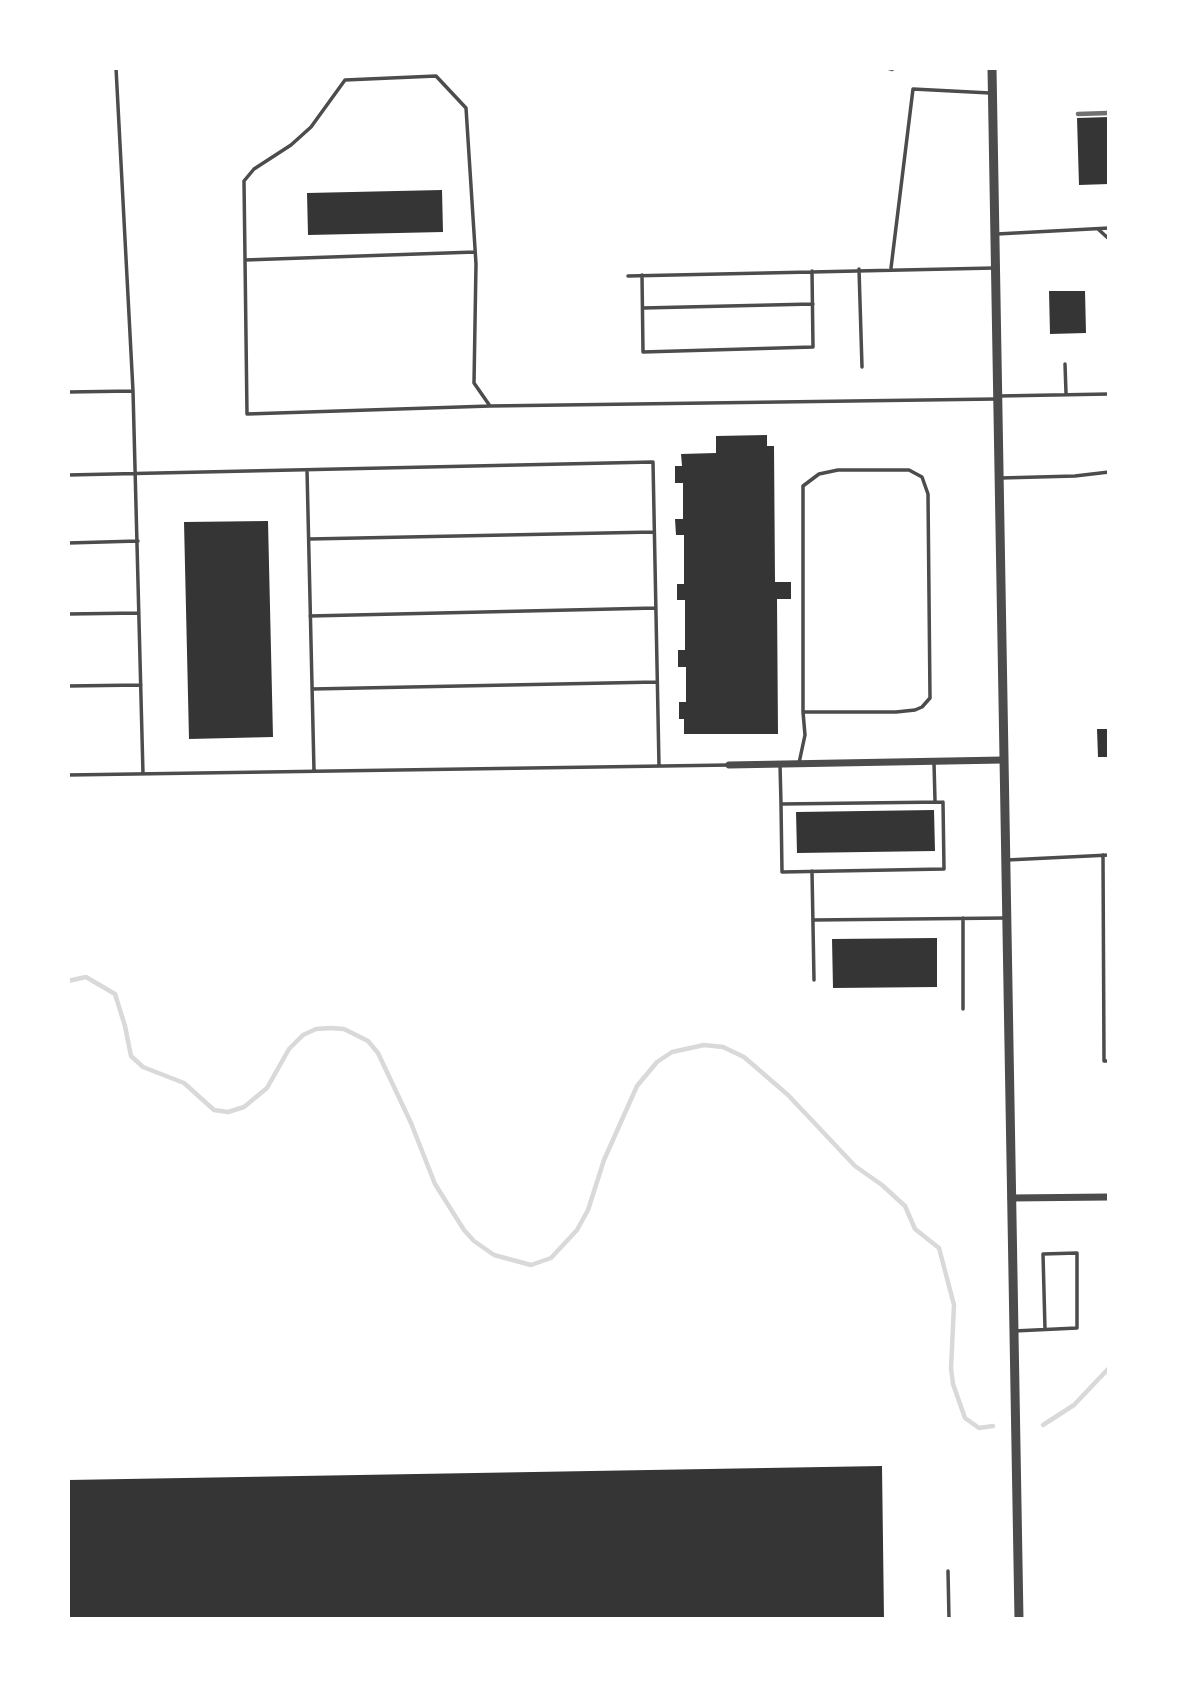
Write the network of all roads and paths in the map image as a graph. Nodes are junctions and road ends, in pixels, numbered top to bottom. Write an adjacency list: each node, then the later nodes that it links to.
1 (116, 68): 20 (lane)
2 (992, 68): 3 (street)
3 (992, 93): 6 (street); 10 (lane)
4 (1109, 228): 5 (lane)
5 (1098, 229): 6 (lane); 7 (lane)
6 (995, 234): 11 (street)
7 (1109, 239)
8 (475, 252): 9 (lane); 9 (lane); 25 (lane)
9 (245, 260): 25 (lane)
10 (891, 268): 11 (lane); 12 (lane)
11 (996, 268): 24 (street)
12 (859, 269): 13 (lane); 19 (lane)
13 (812, 271): 14 (lane); 16 (lane)
14 (642, 275): 15 (lane); 17 (lane)
15 (628, 276)
16 (813, 304): 17 (lane); 17 (lane)
17 (642, 308)
18 (1065, 364): 22 (lane)
19 (862, 367)
20 (133, 391): 21 (lane); 28 (lane)
21 (68, 392)
22 (1066, 394): 23 (lane); 24 (lane)
23 (1109, 394)
24 (998, 398): 25 (lane); 30 (street)
25 (490, 406)
26 (307, 470): 28 (lane); 31 (lane); 32 (lane)
27 (1109, 472): 30 (lane)
28 (136, 474): 29 (lane); 33 (lane)
29 (68, 475)
30 (999, 478): 44 (street)
31 (654, 532): 32 (lane); 35 (lane)
32 (309, 539): 38 (lane)
33 (138, 541): 34 (lane); 36 (lane)
34 (68, 543)
35 (656, 608): 38 (lane); 39 (lane)
36 (139, 613): 37 (lane); 40 (lane)
37 (68, 614)
38 (310, 616): 42 (lane)
39 (657, 682): 42 (lane); 49 (lane)
40 (141, 685): 41 (lane); 51 (lane)
41 (68, 686)
42 (312, 689): 50 (lane)
43 (803, 712): 43 (lane); 46 (lane)
44 (1003, 760): 45 (street); 57 (street)
45 (934, 761): 46 (street); 53 (lane)
46 (799, 763): 47 (street)
47 (780, 764): 48 (street); 54 (lane)
48 (729, 765): 49 (lane)
49 (659, 766): 50 (lane)
50 (314, 771): 51 (lane)
51 (143, 774): 52 (lane)
52 (68, 775)
53 (935, 802): 54 (lane); 58 (lane)
54 (781, 804): 58 (lane)
55 (1103, 855): 56 (lane); 57 (lane); 64 (lane)
56 (1109, 855)
57 (1005, 860): 60 (street)
58 (812, 871): 61 (lane)
59 (963, 918): 60 (lane); 61 (lane); 63 (lane)
60 (1006, 918): 66 (street)
61 (813, 920): 62 (lane)
62 (814, 980)
63 (963, 1009)
64 (1109, 1061)
65 (1109, 1197): 66 (street)
66 (1011, 1198): 68 (street)
67 (1045, 1329): 67 (lane); 68 (lane)
68 (1013, 1331): 71 (street)
69 (948, 1571): 70 (lane)
70 (949, 1619)
71 (1019, 1619)

